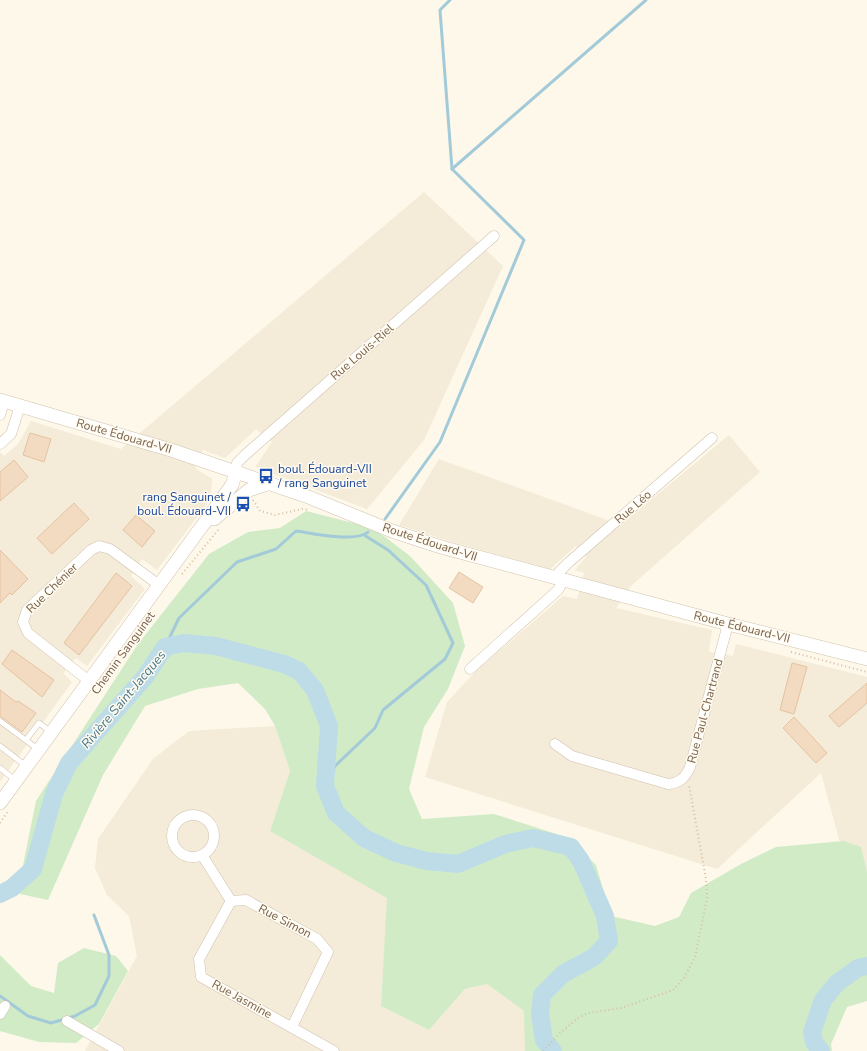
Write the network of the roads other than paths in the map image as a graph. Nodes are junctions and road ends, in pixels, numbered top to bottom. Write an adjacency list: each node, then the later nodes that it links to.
1 (494, 236): 7 (street, Rue Louis-Riel)
2 (2, 401): 3 (main road, Route Édouard-VII); 4 (street)
3 (20, 406): 6 (street); 7 (main road, Route Édouard-VII)
4 (0, 415)
5 (712, 438): 10 (street, Rue Léo)
6 (0, 444)
7 (236, 472): 8 (main road, Route Édouard-VII); 9 (main road, Chemin Sanguinet)
8 (270, 484): 9 (main road); 10 (main road, Route Édouard-VII)
9 (203, 526): 11 (main road, Chemin Sanguinet)
10 (560, 580): 12 (main road, Route Édouard-VII); 14 (street, Rue Léo)
11 (158, 586): 15 (main road, Chemin Sanguinet); 15 (street, Rue Chénier)
12 (728, 624): 13 (main road, Route Édouard-VII); 19 (street, Rue Paul-Chartrand)
13 (867, 659)
14 (470, 669)
15 (89, 681): 17 (main road, Chemin Sanguinet)
16 (0, 721): 18 (lane)
17 (52, 732): 18 (lane); 21 (main road, Chemin Sanguinet)
18 (26, 740): 21 (lane)
19 (555, 744)
20 (0, 746): 22 (lane)
21 (39, 750): 22 (main road, Chemin Sanguinet)
22 (27, 766): 24 (main road, Chemin Sanguinet)
23 (0, 768): 24 (lane)
24 (16, 781): 25 (main road, Chemin Sanguinet)
25 (5, 807)
26 (202, 855): 26 (street); 27 (street)
27 (231, 901): 29 (street, Rue Jasmine); 29 (street, Rue Simon)
28 (67, 1021): 30 (street)
29 (292, 1027): 31 (street, Rue Jasmine)
30 (119, 1051)
31 (334, 1051)

